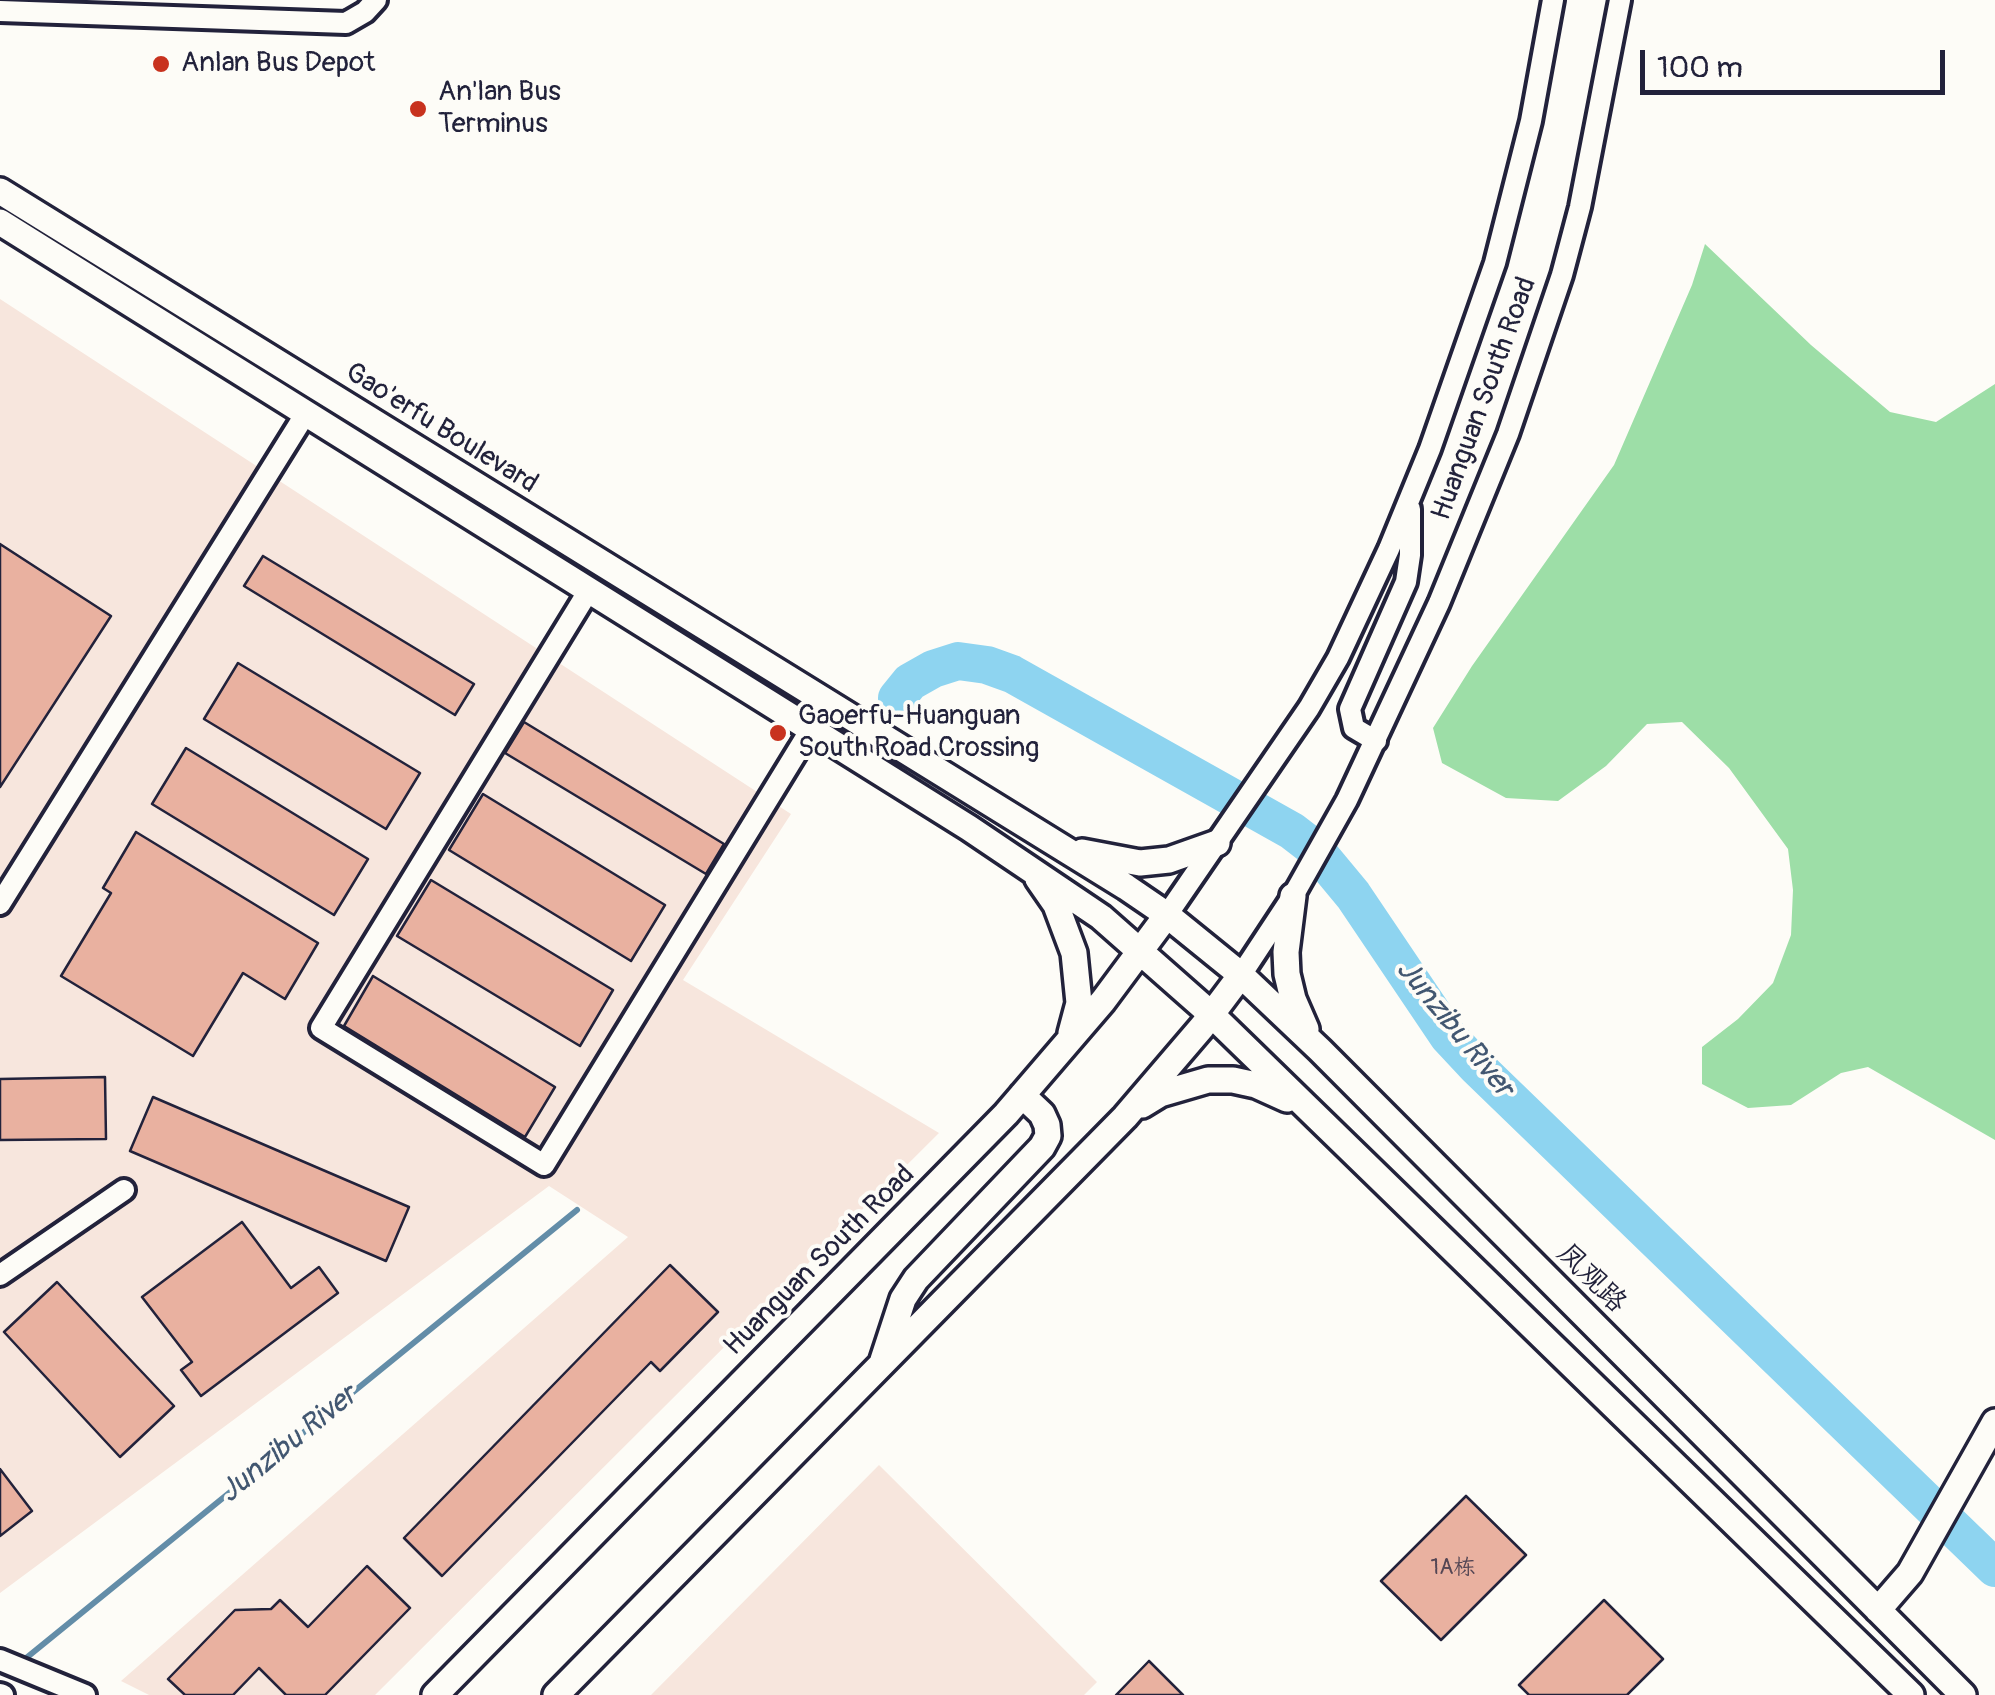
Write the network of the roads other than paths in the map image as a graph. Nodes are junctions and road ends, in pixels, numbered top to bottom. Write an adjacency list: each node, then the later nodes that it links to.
1 (376, 0): 4 (street)
2 (1553, 0): 8 (street, Huanguan South Road)
3 (1620, 0): 11 (street, Huanguan South Road)
4 (0, 11)
5 (0, 191): 12 (main road, Gao'erfu Boulevard)
6 (0, 222): 7 (main road, Gao'erfu Boulevard)
7 (306, 412): 9 (main road, Gao'erfu Boulevard); 16 (street)
8 (1410, 497): 11 (street); 13 (street, Huanguan South Road)
9 (588, 590): 10 (main road, Gao'erfu Boulevard); 10 (street)
10 (811, 729): 14 (main road, Gao'erfu Boulevard)
11 (1376, 741): 15 (street, Huanguan South Road)
12 (1038, 833): 13 (main road); 17 (main road)
13 (1217, 843): 17 (street, Huanguan South Road)
14 (1025, 863): 18 (main road); 21 (main road)
15 (1294, 896): 19 (street); 22 (main road)
16 (0, 904)
17 (1167, 915): 18 (main road, Huanguan South Road); 19 (main road, 凤观路)
18 (1141, 950): 20 (main road); 21 (main road, Huanguan South Road)
19 (1241, 975): 20 (main road); 22 (main road, 凤观路)
20 (1212, 1014): 24 (main road); 25 (main road)
21 (1065, 1048): 23 (main road, Huanguan South Road)
22 (1320, 1050): 30 (main road, 凤观路)
23 (1022, 1095): 28 (main road); 33 (main road, Huanguan South Road)
24 (1125, 1117): 25 (main road); 28 (main road)
25 (1321, 1122): 35 (main road)
26 (124, 1190): 27 (street)
27 (0, 1275)
28 (881, 1364): 34 (main road)
29 (1995, 1422): 30 (main road)
30 (1878, 1610): 36 (main road, 凤观路)
31 (0, 1660): 32 (street)
32 (80, 1693)
33 (434, 1695)
34 (556, 1695)
35 (1911, 1695)
36 (1963, 1695)

